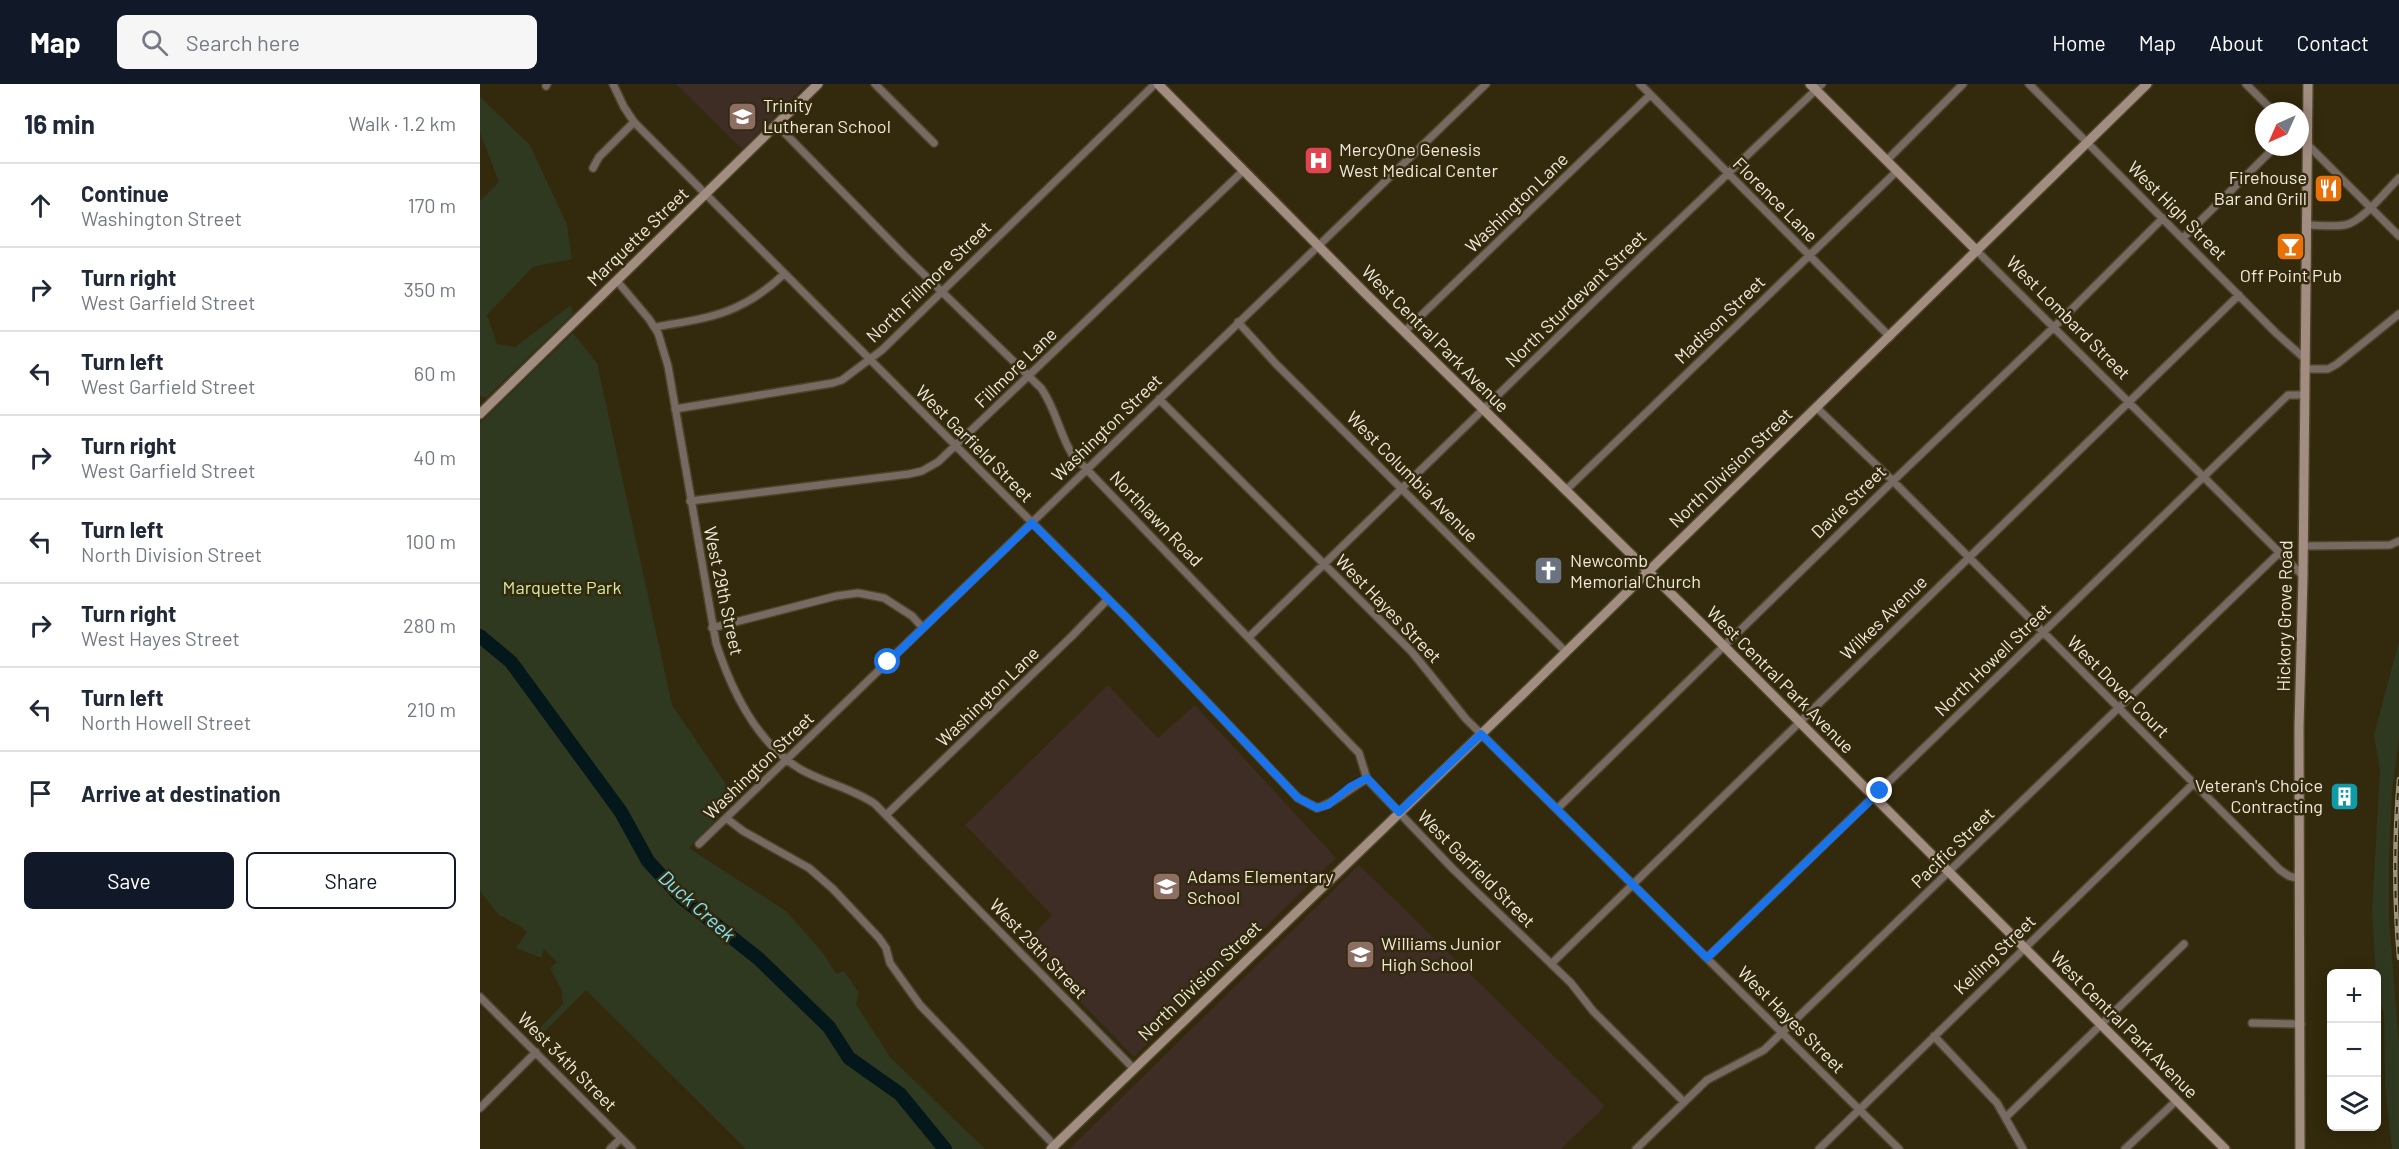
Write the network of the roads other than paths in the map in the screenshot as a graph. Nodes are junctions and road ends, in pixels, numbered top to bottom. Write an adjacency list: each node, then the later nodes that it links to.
1 (613, 84): 16 (street, West Garfield Street)
2 (818, 84): 17 (main road, Marquette Street)
3 (875, 84): 19 (street)
4 (1157, 84): 25 (main road, West Central Park Avenue); 40 (street, North Fillmore Street)
5 (1486, 84): 35 (street, Washington Street)
6 (1640, 84): 13 (street, Florence Lane)
7 (1963, 84): 23 (street)
8 (2029, 84): 18 (street, West High Street)
9 (2147, 84): 18 (main road, North Division Street)
10 (2246, 84): 14 (street)
11 (2308, 84): 15 (main road, Hickory Grove Road)
12 (1816, 86): 23 (main road, West Lombard Street); 27 (street, North Sturdevant Street)
13 (1650, 95): 27 (street, Florence Lane); 46 (street, Washington Lane)
14 (2264, 102)
15 (2306, 102)
16 (634, 122): 24 (street); 29 (street, West Garfield Street)
17 (777, 125): 29 (main road, Marquette Street); 40 (street, Northlawn Road)
18 (2087, 142): 31 (street, West High Street); 36 (main road, North Division Street)
19 (934, 143)
20 (2309, 147): 30 (street)
21 (2267, 156): 34 (street)
22 (2304, 156): 32 (main road, Hickory Grove Road)
23 (1887, 160): 26 (main road, West Lombard Street)
24 (593, 168)
25 (1244, 170): 35 (main road, West Central Park Avenue); 51 (street, Fillmore Lane)
26 (1897, 171): 36 (main road, West Lombard Street); 37 (street, Madison Street)
27 (1727, 173): 37 (street, Florence Lane); 57 (street, North Sturdevant Street)
28 (2399, 178): 30 (street)
29 (706, 194): 38 (street, West Garfield Street); 39 (main road, Marquette Street)
30 (2370, 207): 32 (street); 33 (street)
31 (2163, 218): 34 (street, West High Street); 45 (street, Davie Street)
32 (2306, 225): 48 (main road, Hickory Grove Road)
33 (2399, 236)
34 (2183, 238): 41 (street, West High Street)
35 (1318, 245): 43 (street, Washington Street); 46 (main road, West Central Park Avenue)
36 (1977, 251): 45 (street, West Lombard Street); 47 (main road, North Division Street)
37 (1808, 254): 47 (street, Florence Lane); 64 (street, Madison Street)
38 (784, 274): 44 (street); 49 (street, West Garfield Street)
39 (617, 281): 44 (street, West 29th Street); 58 (main road, Marquette Street)
40 (942, 291): 49 (street, North Fillmore Street); 51 (street, Northlawn Road)
41 (2239, 295): 48 (street, West High Street); 54 (street, Wilkes Avenue)
42 (2399, 314): 50 (street)
43 (1238, 322): 53 (street, Washington Street); 63 (street, West Columbia Avenue)
44 (655, 327): 56 (street, West 29th Street)
45 (2054, 327): 54 (street, West Lombard Street); 62 (street, Davie Street)
46 (1404, 332): 57 (main road, West Central Park Avenue)
47 (1890, 337): 55 (main road, North Division Street)
48 (2304, 358): 50 (main road, Hickory Grove Road)
49 (869, 360): 56 (street, North Fillmore Street); 59 (street, West Garfield Street)
50 (2304, 369): 52 (main road, Hickory Grove Road)
51 (1029, 376): 59 (street, Fillmore Lane); 60 (street, Northlawn Road)
52 (2304, 395): 61 (street, North Howell Street); 68 (main road, Hickory Grove Road)
53 (1158, 399): 60 (street, Washington Street); 71 (street, West Hayes Street)
54 (2129, 403): 61 (street, West Lombard Street); 70 (street, Wilkes Avenue)
55 (1817, 408): 62 (street, West Dover Court); 72 (main road, North Division Street)
56 (675, 409): 65 (street, West 29th Street)
57 (1483, 410): 63 (street, North Sturdevant Street); 64 (main road, West Central Park Avenue)
58 (480, 414)
59 (955, 446): 65 (street, Fillmore Lane); 66 (street, West Garfield Street)
60 (1087, 469): 66 (street, Washington Street); 78 (street, Northlawn Road)
61 (2204, 478): 69 (street, West Lombard Street); 77 (street, North Howell Street)
62 (1893, 481): 70 (street, West Dover Court); 79 (street, Davie Street)
63 (1402, 490): 71 (street, North Sturdevant Street); 80 (street, West Columbia Avenue)
64 (1565, 491): 72 (main road, West Central Park Avenue)
65 (690, 501): 75 (street, West 29th Street)
66 (1032, 523): 74 (street, West Garfield Street); 76 (street, Washington Street)
67 (2399, 541): 68 (street)
68 (2304, 546): 73 (main road, Hickory Grove Road)
69 (2279, 553): 73 (street, West Lombard Street); 81 (street, Pacific Street)
70 (1968, 557): 77 (street, West Dover Court); 82 (street, Wilkes Avenue)
71 (1325, 564): 78 (street, North Sturdevant Street); 83 (street, West Hayes Street)
72 (1647, 572): 79 (main road, West Central Park Avenue); 80 (main road, North Division Street)
73 (2303, 576): 94 (main road, Hickory Grove Road)
74 (1108, 599): 85 (street, West Garfield Street); 90 (street, Washington Lane)
75 (712, 628): 76 (street); 84 (street, West 29th Street)
76 (923, 628): 84 (street, Washington Street)
77 (2043, 633): 81 (street, West Dover Court); 87 (street, North Howell Street)
78 (1249, 637): 85 (street, Northlawn Road)
79 (1723, 646): 82 (main road, West Central Park Avenue); 88 (street, Davie Street)
80 (1566, 652): 83 (main road, North Division Street)
81 (2118, 709): 86 (street, West Dover Court); 93 (street, Pacific Street)
82 (1799, 722): 87 (main road, West Central Park Avenue); 95 (street, Wilkes Avenue)
83 (1481, 734): 88 (street, West Hayes Street); 89 (main road, North Division Street)
84 (788, 759): 90 (street, West 29th Street); 91 (street, Washington Street)
85 (1367, 778): 89 (street, West Garfield Street)
86 (2193, 784): 94 (street, West Dover Court); 97 (street, Kelling Street)
87 (1874, 797): 93 (main road, West Central Park Avenue); 98 (street, North Howell Street)
88 (1557, 809): 95 (street, West Hayes Street)
89 (1399, 812): 99 (street, West Garfield Street); 107 (main road, North Division Street)
90 (885, 815): 107 (street, West 29th Street)
91 (726, 818): 92 (street, Washington Street); 114 (street)
92 (699, 844)
93 (1949, 873): 97 (main road, West Central Park Avenue); 104 (street, Pacific Street)
94 (2300, 879): 102 (main road, Hickory Grove Road)
95 (1632, 884): 98 (street, West Hayes Street); 99 (street, Wilkes Avenue)
96 (2184, 944): 103 (street)
97 (2025, 948): 103 (main road, West Central Park Avenue); 105 (street, Kelling Street)
98 (1707, 958): 104 (street, West Hayes Street)
99 (1551, 964): 109 (street, West Garfield Street)
100 (480, 997): 106 (street, West 34th Street)
101 (2252, 1023): 102 (street)
102 (2301, 1024): 123 (main road, Hickory Grove Road)
103 (2101, 1025): 108 (main road, West Central Park Avenue); 112 (street)
104 (1783, 1032): 109 (street, Pacific Street); 111 (street, West Hayes Street)
105 (1934, 1036): 111 (street, Kelling Street); 112 (street)
106 (536, 1052): 110 (street); 113 (street, West 34th Street)
107 (1134, 1068): 114 (main road, North Division Street)
108 (2176, 1101): 121 (street); 122 (main road, West Central Park Avenue)
109 (1684, 1102): 117 (street, Pacific Street)
110 (480, 1108)
111 (1860, 1109): 118 (street, Kelling Street); 119 (street, West Hayes Street)
112 (2006, 1117): 120 (street)
113 (621, 1138): 115 (street); 116 (street, West 34th Street)
114 (1053, 1147)
115 (610, 1149)
116 (632, 1149)
117 (1636, 1149)
118 (1819, 1149)
119 (1899, 1149)
120 (2023, 1149)
121 (2125, 1149)
122 (2225, 1149)
123 (2300, 1149)

